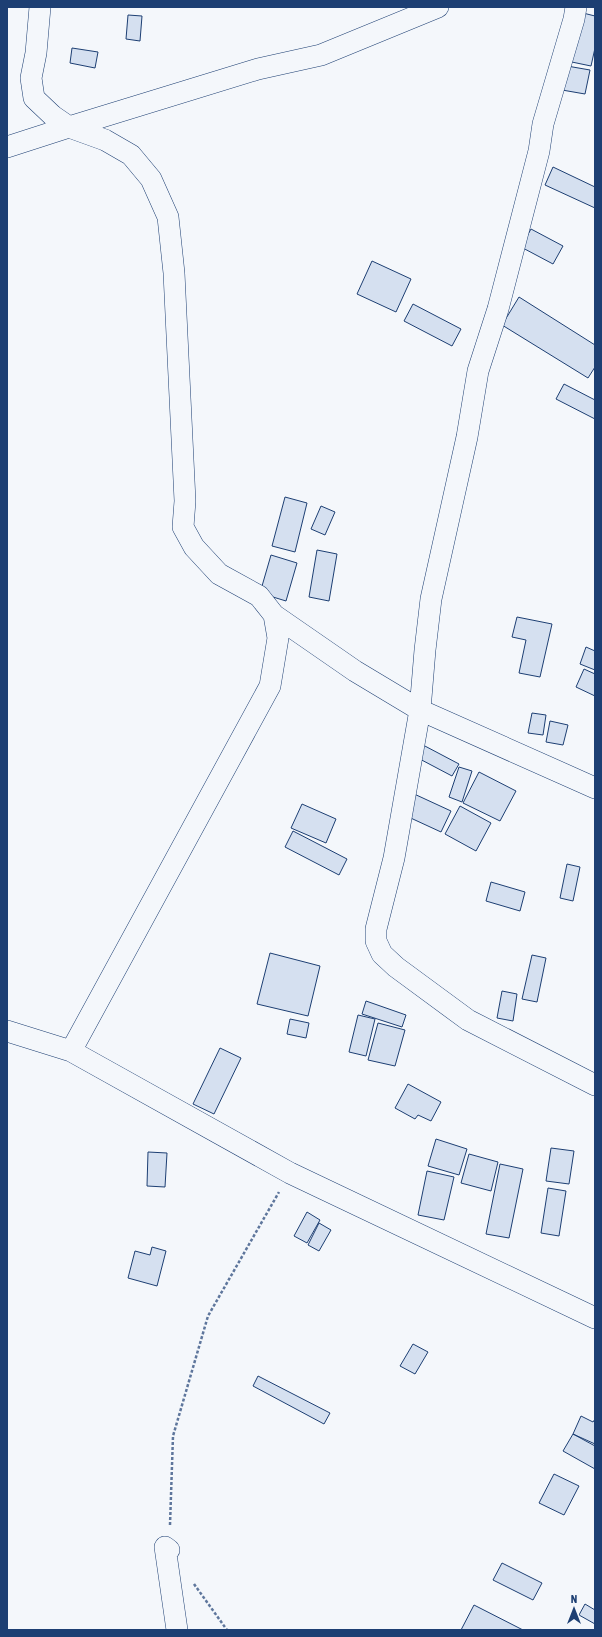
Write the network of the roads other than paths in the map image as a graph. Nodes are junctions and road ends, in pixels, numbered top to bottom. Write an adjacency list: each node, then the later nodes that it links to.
1 (40, 7): 4 (street)
2 (438, 7): 4 (street)
3 (576, 7): 7 (street)
4 (69, 127): 5 (street); 6 (street)
5 (7, 147)
6 (274, 615): 7 (street); 10 (street)
7 (420, 710): 8 (street); 11 (street)
8 (595, 788)
9 (7, 1031): 10 (street)
10 (71, 1051): 12 (street)
11 (595, 1085)
12 (595, 1318)
13 (169, 1550): 14 (street)
14 (176, 1630)

